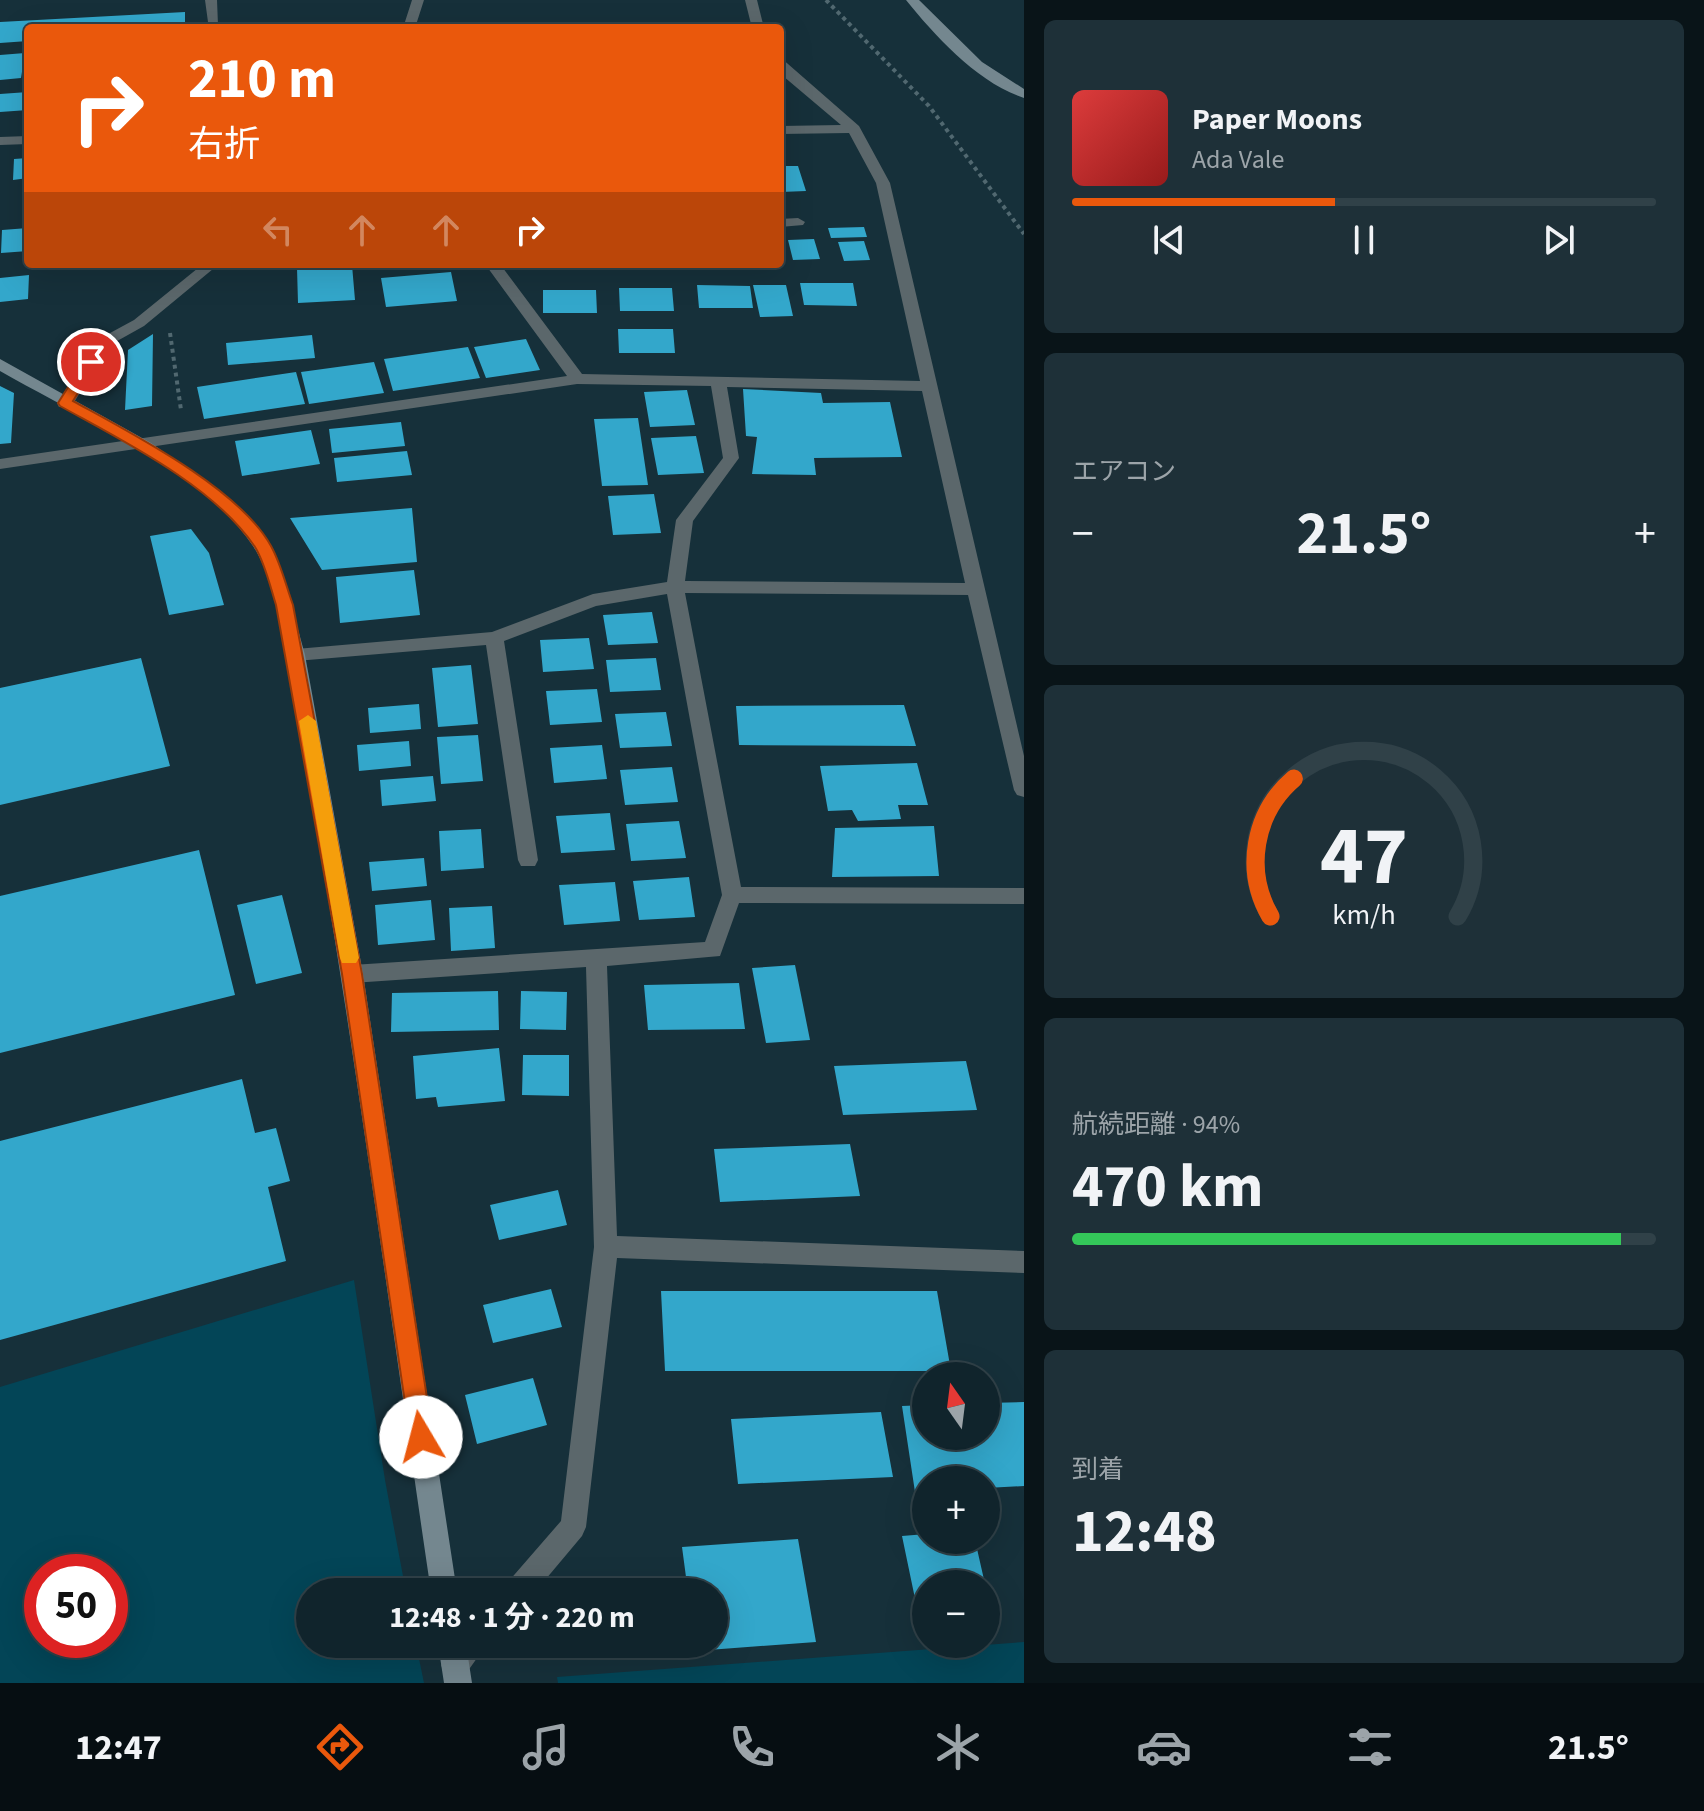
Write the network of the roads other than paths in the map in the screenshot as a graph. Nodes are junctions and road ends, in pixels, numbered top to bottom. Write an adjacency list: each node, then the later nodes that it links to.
1 (211, 0): 5 (street)
2 (418, 0): 6 (street)
3 (751, 0): 7 (street)
4 (912, 0): 9 (main road)
5 (214, 22)
6 (410, 24)
7 (757, 24)
8 (784, 67): 10 (street)
9 (1024, 94)
10 (854, 129): 11 (street); 21 (street)
11 (784, 130)
12 (24, 140): 13 (street)
13 (0, 141)
14 (798, 222): 15 (street)
15 (784, 223)
16 (207, 268): 22 (street)
17 (495, 268): 19 (street)
18 (0, 364): 22 (main road)
19 (577, 379): 20 (street); 23 (street)
20 (718, 382): 21 (street); 25 (street)
21 (930, 386): 26 (street)
22 (65, 403): 23 (main road)
23 (135, 442): 24 (street); 28 (main road)
24 (0, 464)
25 (675, 587): 26 (street); 27 (street); 31 (street)
26 (976, 589): 29 (street)
27 (494, 638): 28 (street); 30 (street)
28 (296, 655): 34 (main road)
29 (1024, 790)
30 (528, 860)
31 (732, 895): 32 (street); 33 (street)
32 (1024, 896)
33 (596, 957): 34 (street); 35 (street)
34 (352, 974): 37 (main road)
35 (606, 1247): 36 (street); 38 (street)
36 (1024, 1262)
37 (442, 1578)
38 (530, 1578)

